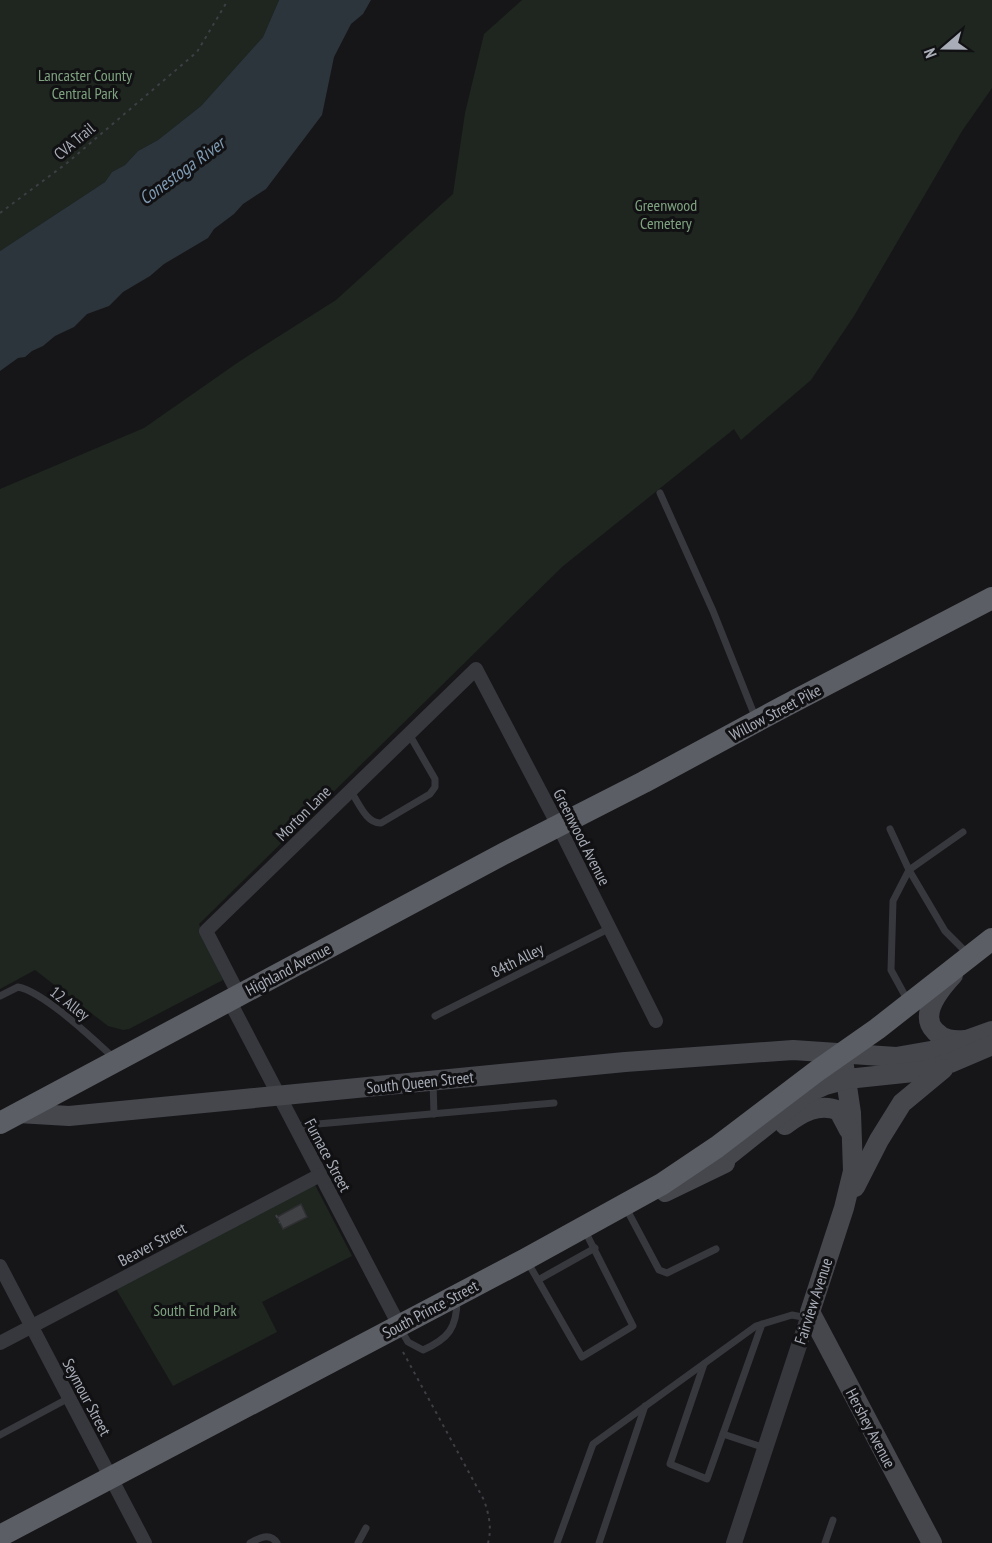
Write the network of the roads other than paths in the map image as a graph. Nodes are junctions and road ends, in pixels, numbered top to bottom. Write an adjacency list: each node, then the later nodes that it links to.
1 (660, 493): 4 (lane)
2 (992, 598): 4 (highway, Willow Street Pike)
3 (476, 669): 5 (street, Morton Lane); 7 (street, Greenwood Avenue)
4 (757, 721): 7 (highway, Willow Street Pike)
5 (409, 734): 6 (street, Morton Lane); 6 (lane)
6 (350, 790): 15 (street, Morton Lane)
7 (559, 827): 11 (street, Greenwood Avenue); 15 (highway, Highland Avenue)
8 (890, 829): 10 (lane)
9 (963, 832): 10 (lane)
10 (909, 870): 13 (lane); 16 (lane)
11 (610, 928): 17 (lane, 84th Alley); 18 (street, Greenwood Avenue)
12 (992, 939): 13 (highway)
13 (969, 956): 16 (highway); 20 (main road)
14 (0, 996): 23 (lane, 12 Alley)
15 (234, 998): 23 (highway, Highland Avenue); 27 (street, Furnace Street)
16 (909, 1004): 22 (highway)
17 (435, 1016)
18 (656, 1021)
19 (992, 1031): 20 (main road, South Queen Street)
20 (970, 1039): 22 (main road, South Queen Street)
21 (992, 1045): 24 (main road)
22 (842, 1053): 25 (main road, Fairview Avenue); 26 (main road, South Queen Street); 35 (highway, South Prince Street)
23 (117, 1060): 30 (highway, Highland Avenue)
24 (951, 1063): 25 (main road); 36 (main road)
25 (847, 1078): 32 (main road, Fairview Avenue); 33 (main road)
26 (433, 1081): 27 (main road, South Queen Street); 29 (lane)
27 (278, 1096): 30 (main road, South Queen Street); 31 (street, Furnace Street)
28 (554, 1103): 29 (lane)
29 (434, 1114): 31 (lane)
30 (9, 1118)
31 (295, 1126): 34 (street, Furnace Street)
32 (852, 1138): 33 (main road); 36 (main road, Fairview Avenue)
33 (713, 1168): 35 (main road)
34 (320, 1175): 46 (street, Furnace Street); 47 (street, Beaver Street)
35 (624, 1206): 37 (highway, South Prince Street); 39 (lane)
36 (844, 1209): 44 (main road, Fairview Avenue)
37 (583, 1228): 38 (lane); 40 (highway, South Prince Street)
38 (595, 1248): 42 (lane); 42 (lane)
39 (716, 1249)
40 (526, 1259): 42 (lane); 43 (highway, South Prince Street)
41 (0, 1266): 47 (street, Seymour Street)
42 (538, 1280)
43 (456, 1294): 46 (highway, South Prince Street); 46 (lane)
44 (809, 1315): 45 (lane); 54 (street, Fairview Avenue); 67 (main road, Hershey Avenue)
45 (762, 1324): 49 (lane); 52 (lane)
46 (399, 1325): 55 (highway, South Prince Street)
47 (31, 1327): 48 (street, Beaver Street); 50 (street, Seymour Street)
48 (0, 1343)
49 (704, 1364): 51 (lane); 52 (lane)
50 (69, 1398): 53 (lane); 55 (street, Seymour Street)
51 (645, 1406): 63 (lane); 64 (lane)
52 (723, 1434): 54 (lane)
53 (0, 1435)
54 (765, 1448): 65 (street, Fairview Avenue)
55 (111, 1477): 58 (highway, South Prince Street); 59 (street, Seymour Street)
56 (833, 1520): 66 (lane)
57 (366, 1528): 62 (lane)
58 (0, 1536)
59 (145, 1543)
60 (250, 1543): 61 (lane)
61 (277, 1543)
62 (358, 1543)
63 (557, 1543)
64 (599, 1543)
65 (734, 1543)
66 (825, 1543)
67 (932, 1543)

